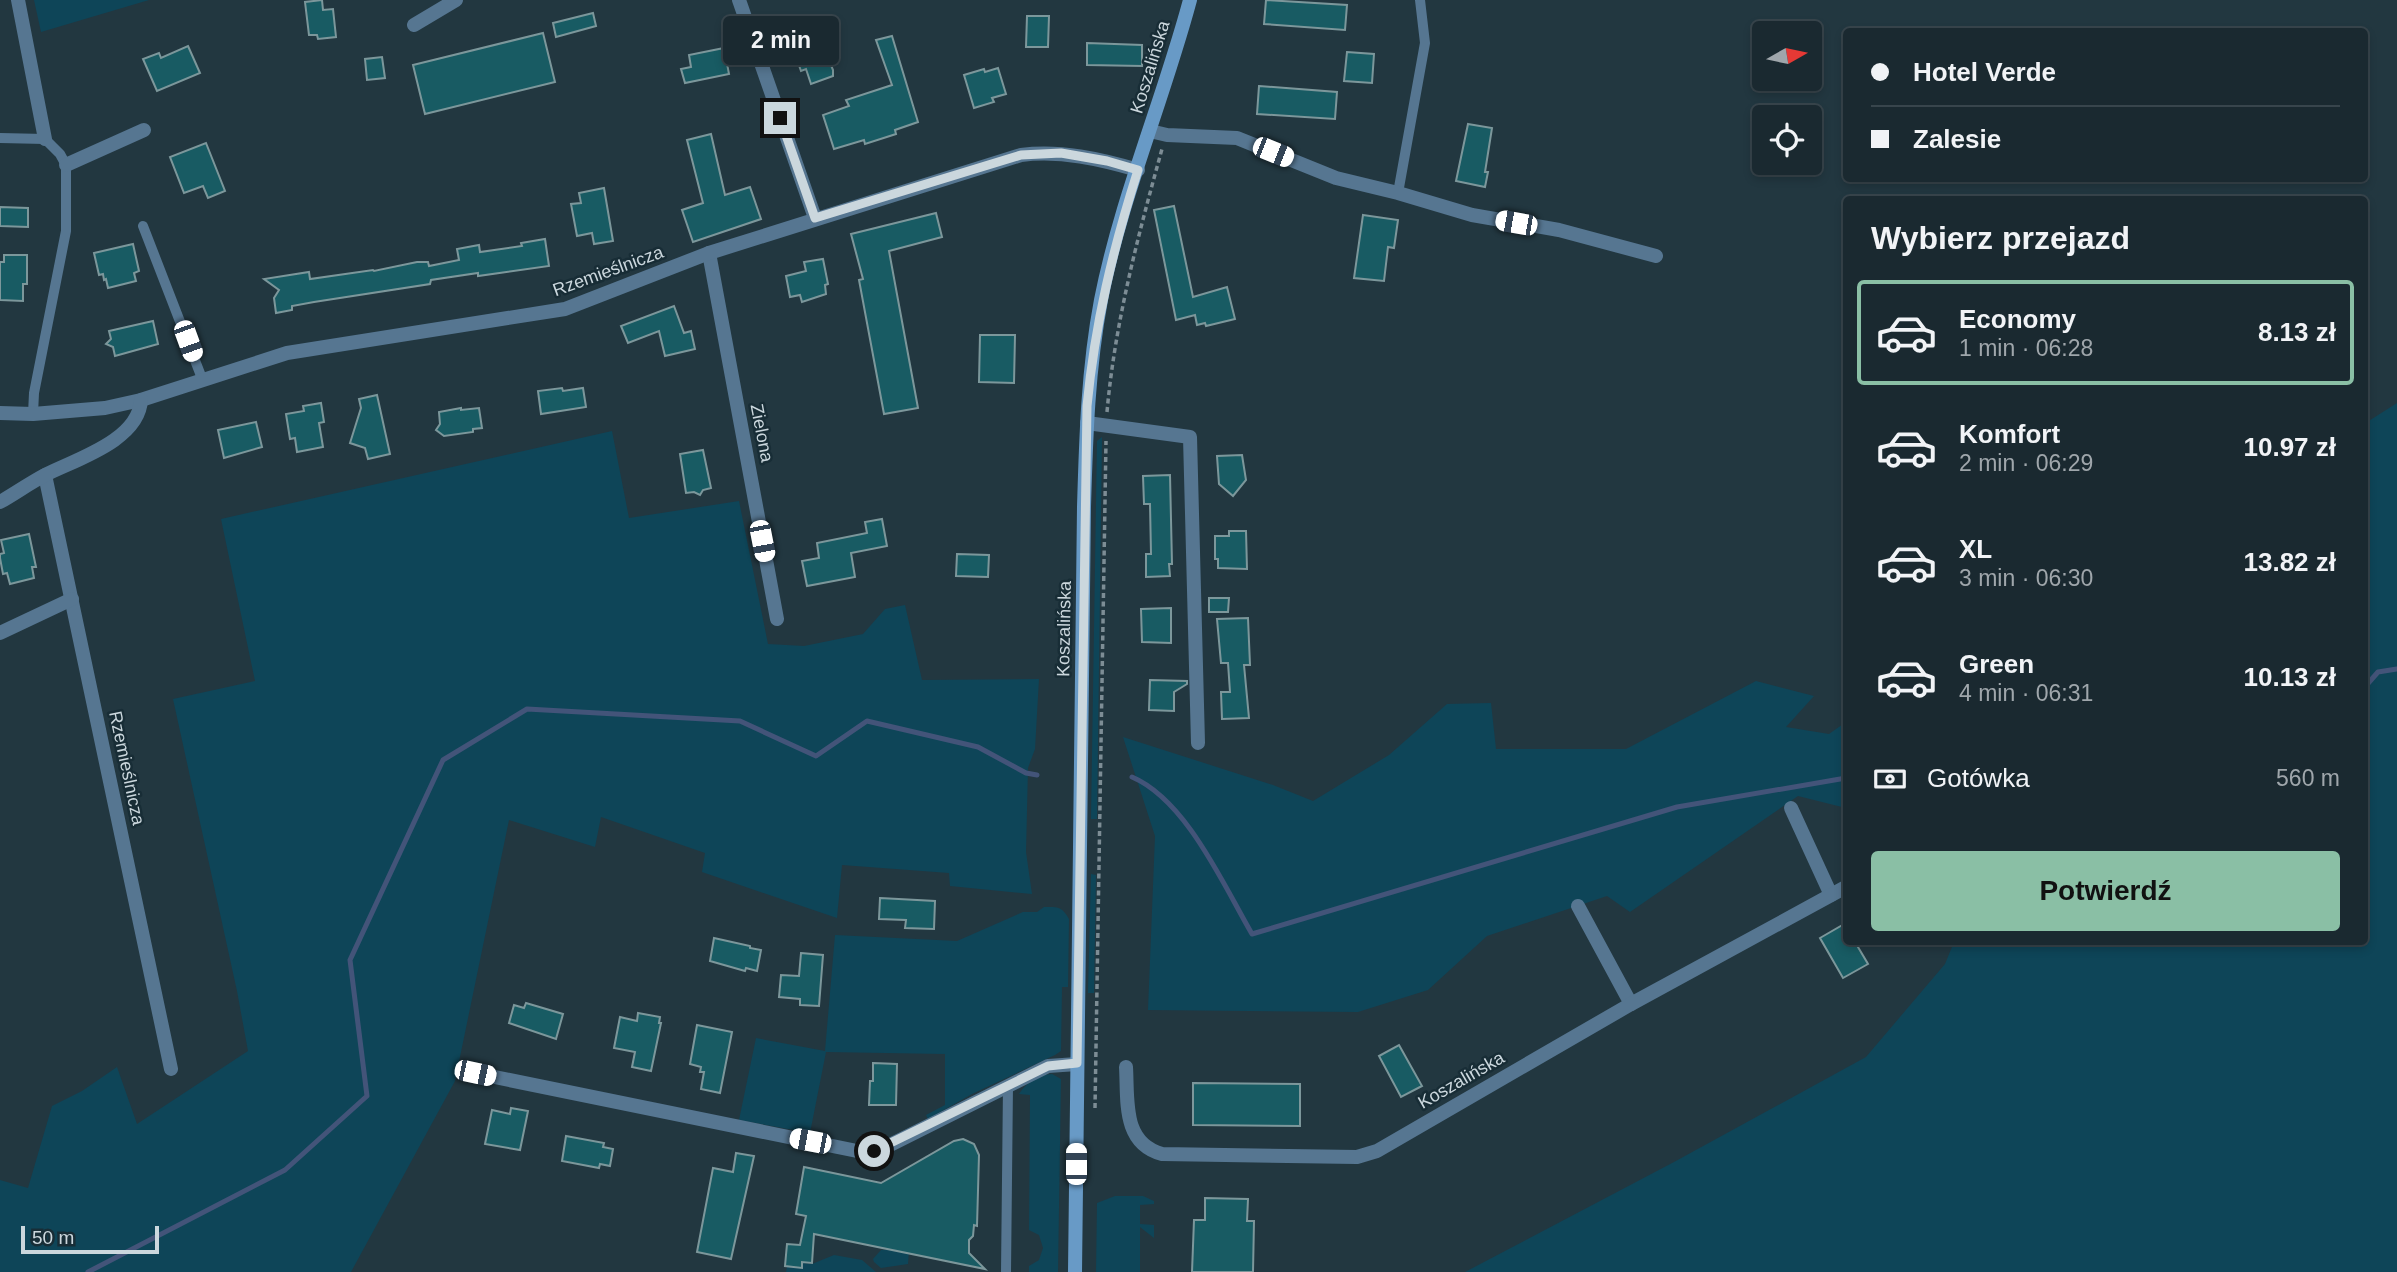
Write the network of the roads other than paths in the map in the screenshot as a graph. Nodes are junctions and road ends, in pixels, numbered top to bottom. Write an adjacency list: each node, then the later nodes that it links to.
1 (18, 0): 10 (street)
2 (456, 0): 6 (street)
3 (739, 0): 14 (street)
4 (1190, 0): 8 (main road, Koszalińska)
5 (1420, 0): 13 (lane)
6 (414, 25)
7 (144, 131): 11 (street)
8 (1150, 131): 12 (main road, Koszalińska); 13 (street)
9 (0, 138): 10 (lane)
10 (45, 139): 11 (lane)
11 (66, 165): 21 (lane)
12 (1138, 170): 14 (street, Rzemieślnicza); 22 (main road, Koszalińska)
13 (1398, 193): 17 (street)
14 (815, 218): 16 (street, Rzemieślnicza)
15 (143, 226): 18 (lane)
16 (709, 253): 18 (street, Rzemieślnicza); 26 (street, Zielona)
17 (1656, 256)
18 (202, 381): 19 (street, Rzemieślnicza)
19 (141, 400): 21 (street, Rzemieślnicza); 23 (street)
20 (0, 413): 21 (street, Rzemieślnicza)
21 (33, 414)
22 (1087, 423): 28 (street); 32 (main road, Koszalińska)
23 (45, 475): 24 (street); 25 (street, Rzemieślnicza)
24 (0, 502)
25 (72, 600): 27 (street); 34 (street, Rzemieślnicza)
26 (777, 619)
27 (0, 633)
28 (1198, 743)
29 (1791, 808): 31 (street, Koszalińska)
30 (1578, 906): 31 (street)
31 (1631, 1004): 33 (street, Koszalińska)
32 (1077, 1063): 36 (street); 38 (main road, Koszalińska)
33 (1126, 1067)
34 (171, 1069)
35 (475, 1073): 36 (street)
36 (1008, 1085): 37 (lane)
37 (1006, 1272)
38 (1075, 1272)

